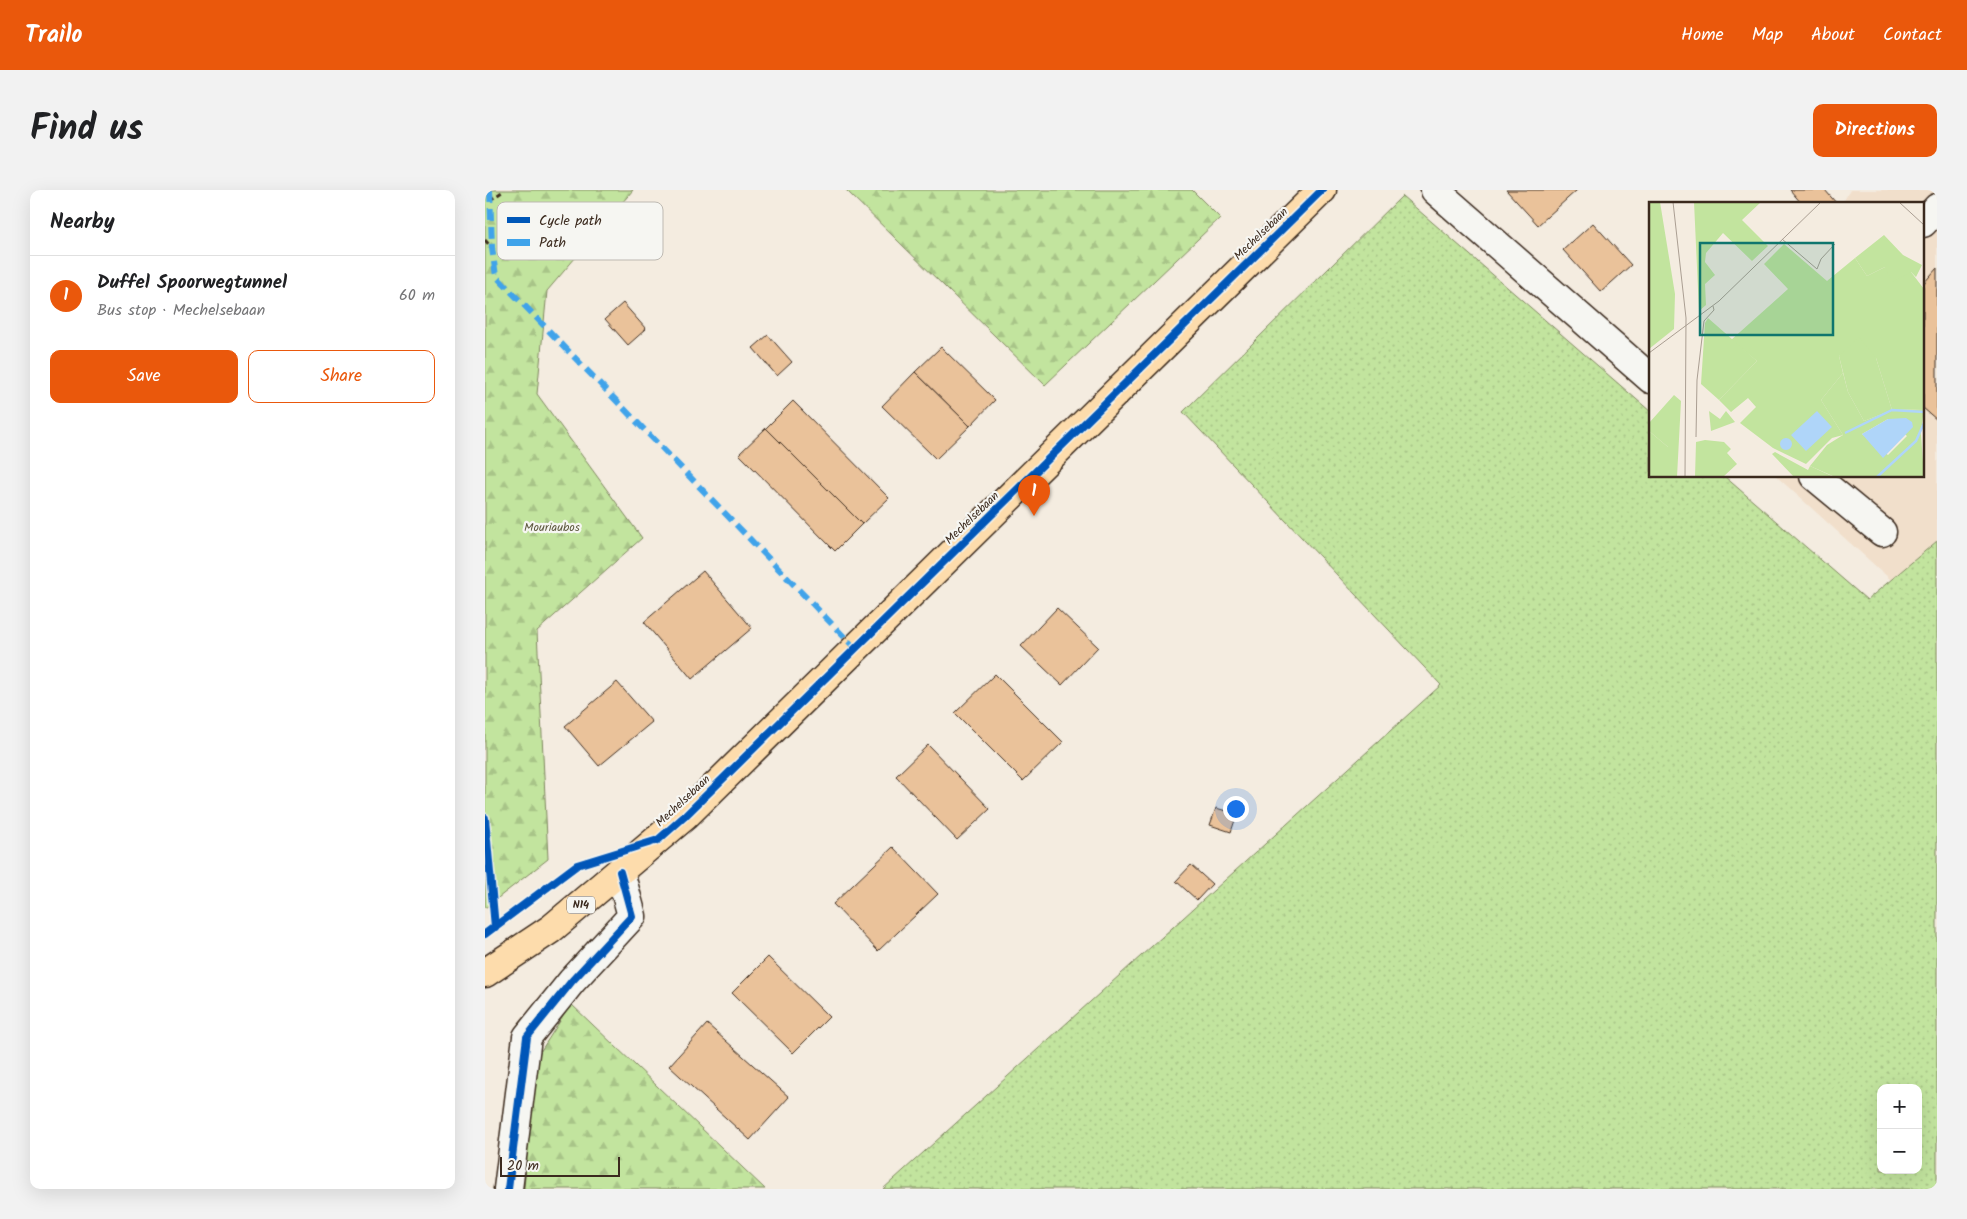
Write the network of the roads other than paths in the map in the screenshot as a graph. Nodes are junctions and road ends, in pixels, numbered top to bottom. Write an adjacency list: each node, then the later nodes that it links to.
1 (1322, 190): 8 (main road, Mechelsebaan / N14)
2 (1435, 190): 5 (street)
3 (1937, 208): 4 (street)
4 (1925, 221)
5 (1649, 377)
6 (1816, 478): 7 (street)
7 (1883, 532)
8 (620, 872): 9 (main road, Mechelsebaan / N14); 10 (street)
9 (485, 973)
10 (508, 1189)

